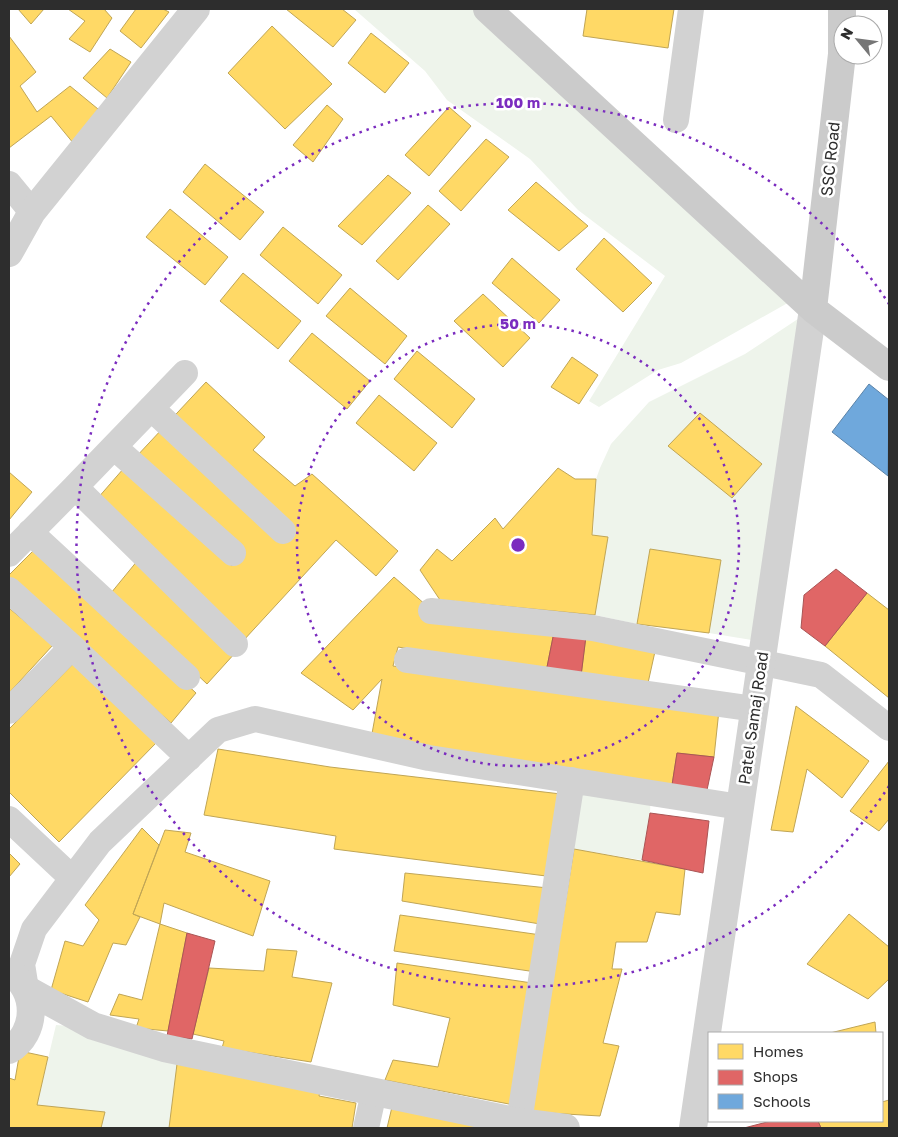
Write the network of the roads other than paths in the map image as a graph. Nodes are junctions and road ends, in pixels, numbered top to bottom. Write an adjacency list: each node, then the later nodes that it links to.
1 (196, 9): 7 (street)
2 (487, 9): 10 (main road)
3 (691, 9): 5 (street)
4 (842, 9): 10 (main road, SSC Road)
5 (676, 120)
6 (9, 184): 7 (street)
7 (32, 212): 8 (street); 9 (street)
8 (9, 225)
9 (9, 253)
10 (814, 308): 11 (main road); 25 (street, Patel Samaj Road)
11 (889, 367)
12 (185, 373): 13 (street)
13 (151, 408): 14 (street); 16 (street)
14 (114, 447): 15 (street); 18 (street)
15 (75, 487): 17 (street); 22 (street)
16 (283, 531)
17 (30, 532): 19 (street); 26 (street)
18 (233, 553)
19 (9, 554)
20 (9, 590): 23 (street)
21 (431, 611): 25 (street)
22 (235, 644)
23 (72, 647): 28 (street); 30 (street)
24 (407, 660): 27 (street)
25 (762, 661): 27 (street, Patel Samaj Road); 29 (street)
26 (187, 677)
27 (755, 709): 32 (street, Patel Samaj Road)
28 (9, 711)
29 (889, 728)
30 (189, 758): 31 (street); 34 (street)
31 (572, 780): 32 (street); 41 (street)
32 (740, 807): 44 (street, Patel Samaj Road)
33 (9, 819): 34 (street)
34 (72, 878): 35 (street)
35 (34, 929): 36 (street); 37 (street)
36 (9, 948)
37 (17, 980): 38 (street); 39 (street)
38 (114, 1032): 39 (street); 40 (street)
39 (17, 1042)
40 (374, 1092): 41 (street); 42 (street)
41 (519, 1122): 43 (street)
42 (366, 1128)
43 (566, 1128)
44 (693, 1128)

